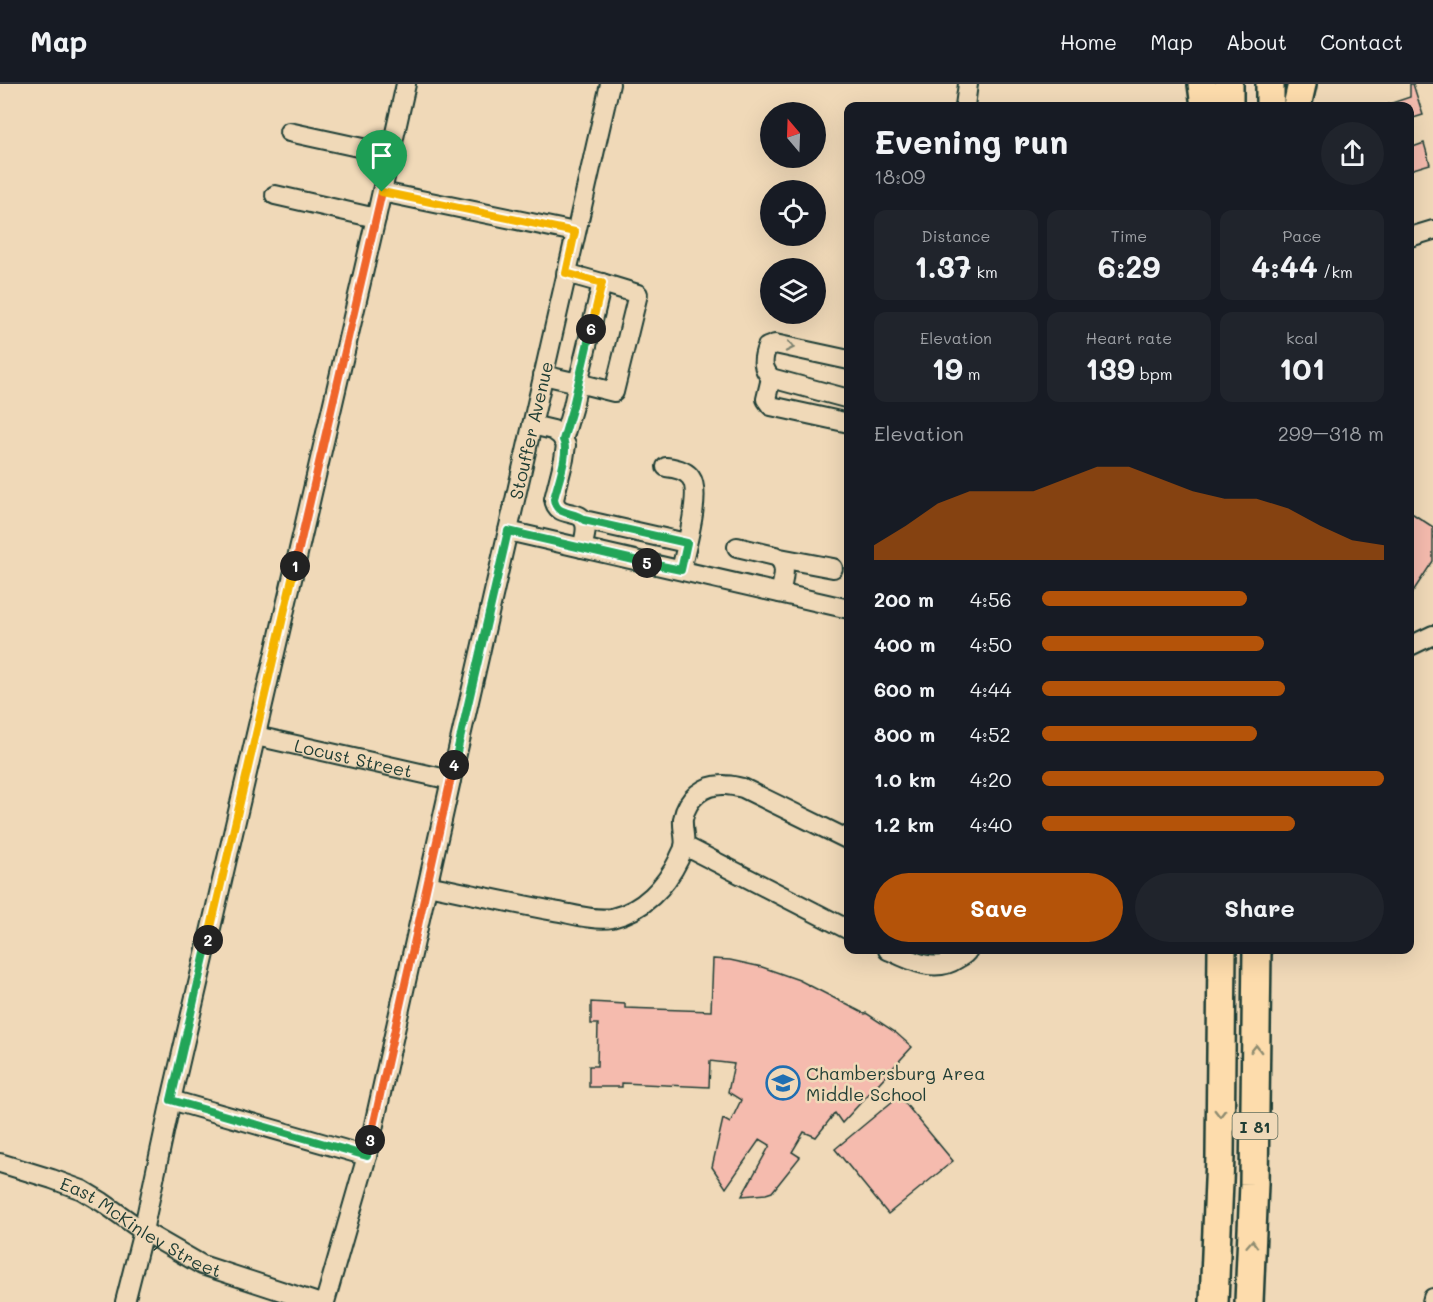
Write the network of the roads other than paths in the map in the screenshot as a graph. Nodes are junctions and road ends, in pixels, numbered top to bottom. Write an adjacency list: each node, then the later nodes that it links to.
1 (406, 84): 14 (street)
2 (610, 84): 19 (street, Stouffer Avenue)
3 (969, 84): 8 (street)
4 (1202, 84): 9 (highway)
5 (1229, 84): 10 (highway)
6 (1270, 84): 11 (highway)
7 (1302, 84): 12 (highway)
8 (966, 102)
9 (1204, 102)
10 (1229, 102)
11 (1270, 102)
12 (1298, 102)
13 (290, 132): 14 (street)
14 (390, 154): 15 (street)
15 (382, 192): 17 (street); 19 (street)
16 (275, 195): 17 (street)
17 (376, 218): 44 (street)
18 (1433, 230): 20 (street)
19 (575, 232): 21 (street, Stouffer Avenue)
20 (1414, 236)
21 (566, 273): 22 (street); 24 (street, Stouffer Avenue)
22 (602, 283): 26 (street); 26 (street)
23 (844, 359): 25 (street, one-way to 23)
24 (543, 375): 26 (street); 29 (street, Stouffer Avenue)
25 (771, 378): 27 (street); 28 (street)
26 (578, 383): 30 (street)
27 (844, 398)
28 (844, 422)
29 (532, 425): 30 (street); 33 (street, Stouffer Avenue)
30 (563, 440): 32 (street)
31 (666, 467): 34 (street)
32 (584, 520): 34 (street); 36 (street)
33 (508, 531): 36 (street); 45 (street, Stouffer Avenue)
34 (687, 543): 39 (street)
35 (737, 547): 37 (street)
36 (582, 548): 39 (street)
37 (780, 558): 38 (street); 40 (street)
38 (833, 568)
39 (681, 570): 40 (street)
40 (780, 593): 41 (street)
41 (844, 608)
42 (1433, 635): 43 (street)
43 (1414, 644)
44 (256, 736): 45 (street, Locust Street); 54 (street)
45 (451, 780): 48 (street, Stouffer Avenue)
46 (844, 838): 47 (street)
47 (685, 846): 48 (street); 49 (street)
48 (428, 885): 55 (street, Stouffer Avenue)
49 (844, 927)
50 (896, 954): 51 (street)
51 (965, 954)
52 (1222, 954): 61 (highway, I 81, one-way to 61)
53 (1257, 954): 62 (highway, I 81, one-way to 53)
54 (171, 1100): 55 (street); 57 (street)
55 (367, 1156): 60 (street, Stouffer Avenue)
56 (0, 1163): 57 (street, East McKinley Street)
57 (143, 1231): 58 (street); 59 (street, East McKinley Street)
58 (125, 1302)
59 (315, 1302)
60 (325, 1302)
61 (1214, 1302)
62 (1249, 1302)

